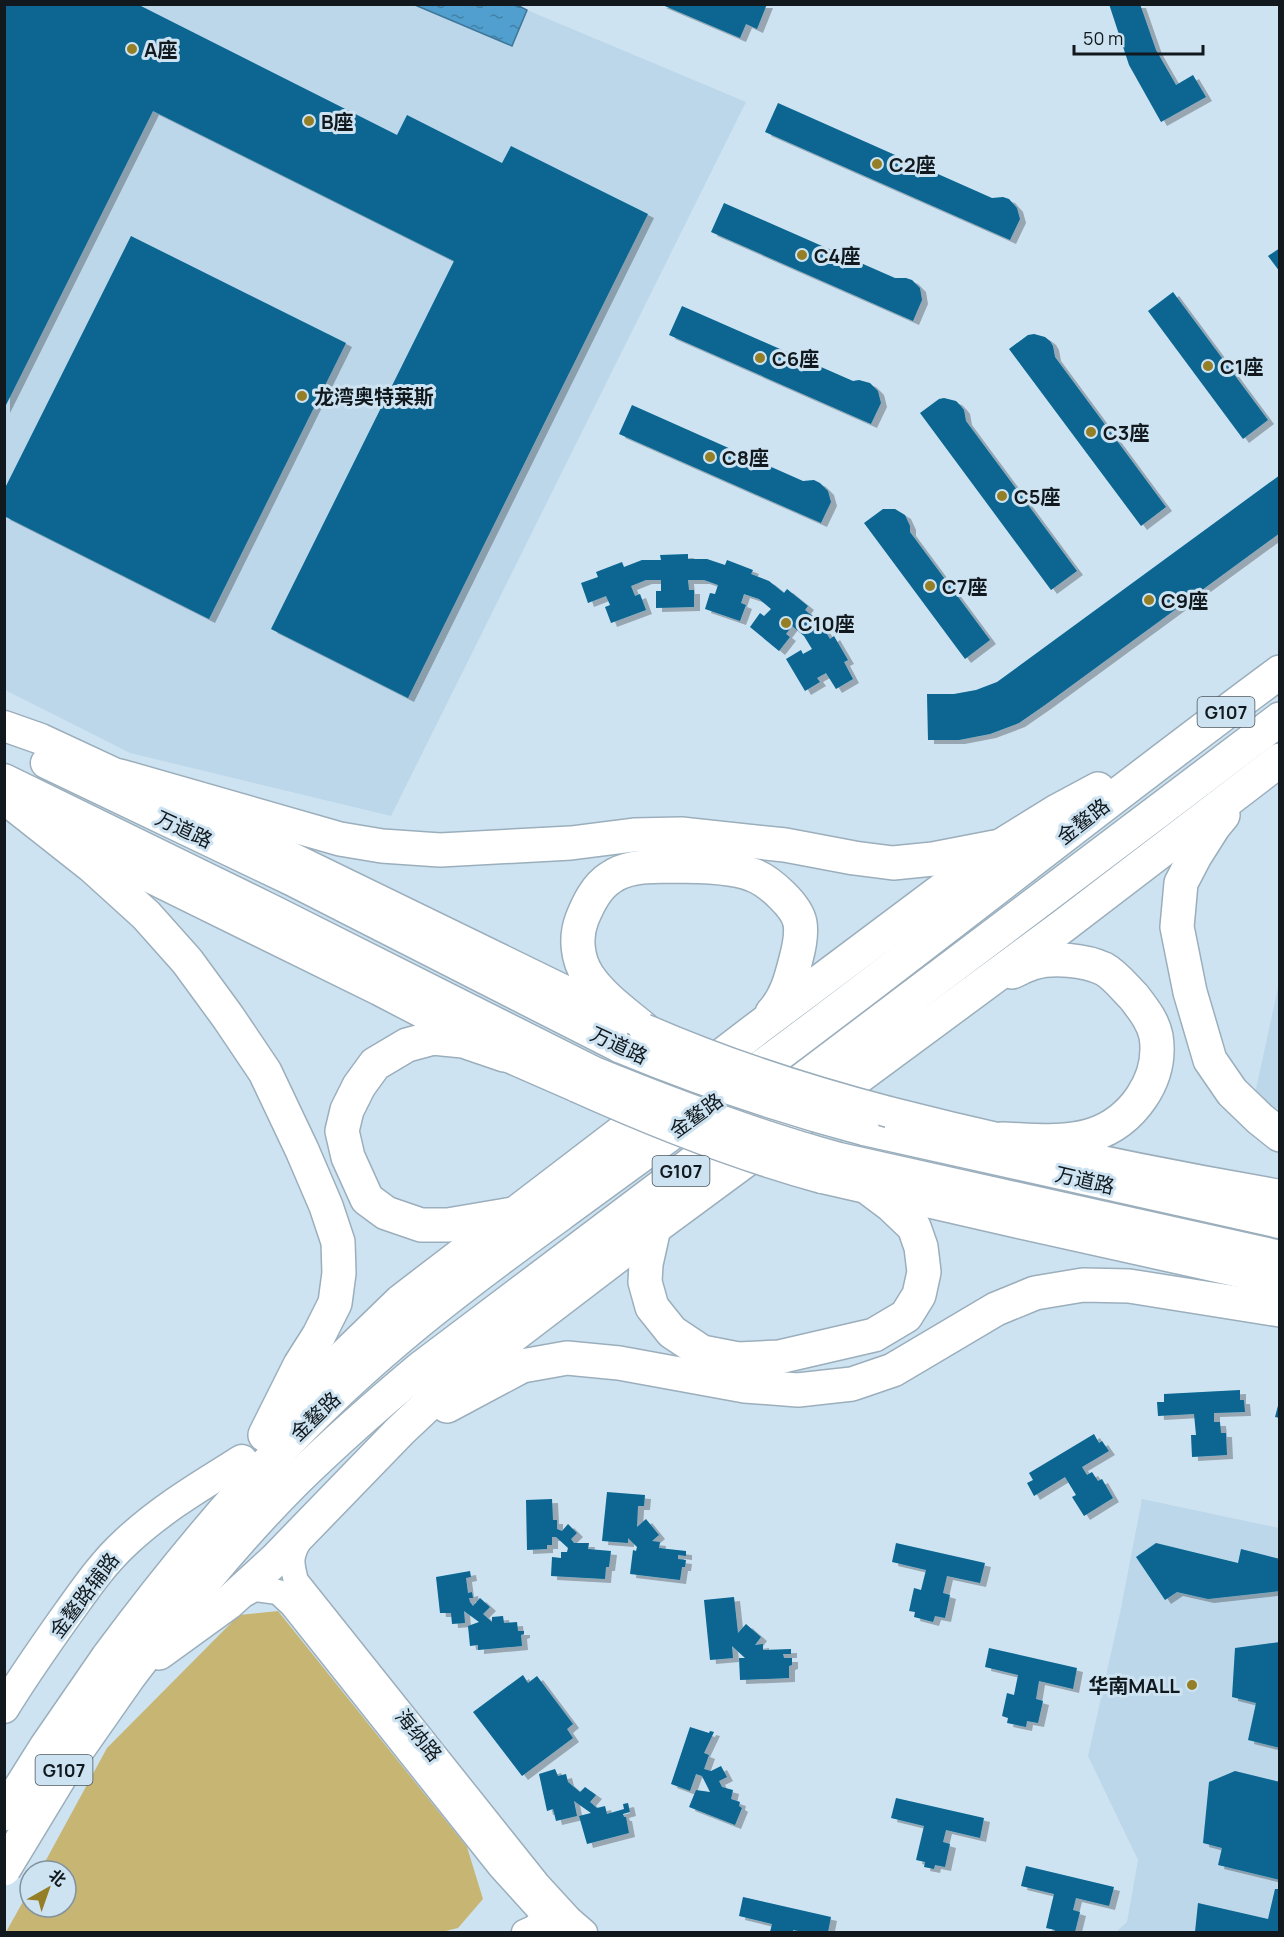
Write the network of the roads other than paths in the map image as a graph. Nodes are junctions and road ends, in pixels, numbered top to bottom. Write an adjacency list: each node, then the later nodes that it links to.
1 (1280, 672): 5 (highway, 金鳌路 / G107)
2 (1280, 719): 31 (highway, 金鳌路 / G107)
3 (4, 726): 7 (main road)
4 (4, 743): 12 (main road, 万道路)
5 (1173, 752): 9 (highway); 31 (highway, 金鳌路 / G107)
6 (1272, 765): 10 (highway); 15 (highway)
7 (120, 776): 9 (highway); 12 (main road)
8 (8, 795): 13 (main road); 14 (main road, 万道路); 27 (highway)
9 (1002, 845): 11 (highway)
10 (978, 988): 16 (highway); 22 (highway)
11 (759, 1027): 12 (highway); 20 (highway)
12 (633, 1039): 16 (main road, bridge); 21 (main road, 万道路, bridge)
13 (504, 1055): 14 (main road); 20 (highway)
14 (586, 1079): 17 (main road, 万道路, bridge)
15 (1280, 1135)
16 (1002, 1139): 19 (main road)
17 (831, 1168): 18 (main road); 23 (main road, 万道路)
18 (871, 1190): 22 (highway); 24 (main road)
19 (1280, 1195)
20 (517, 1213): 27 (highway)
21 (1280, 1223)
22 (654, 1228): 26 (highway)
23 (1280, 1256)
24 (1280, 1281)
25 (1280, 1310): 26 (highway)
26 (400, 1431): 29 (highway)
27 (265, 1435): 28 (highway)
28 (242, 1460): 31 (highway); 32 (main road, 金鳌路辅路)
29 (309, 1525): 30 (highway); 35 (street, 海纳路)
30 (228, 1603): 31 (highway); 35 (street, 海纳路)
31 (119, 1666): 33 (highway, G107, bridge); 34 (highway, G107, bridge)
32 (4, 1708)
33 (4, 1814)
34 (4, 1869)
35 (562, 1925): 36 (street)
36 (524, 1932)

